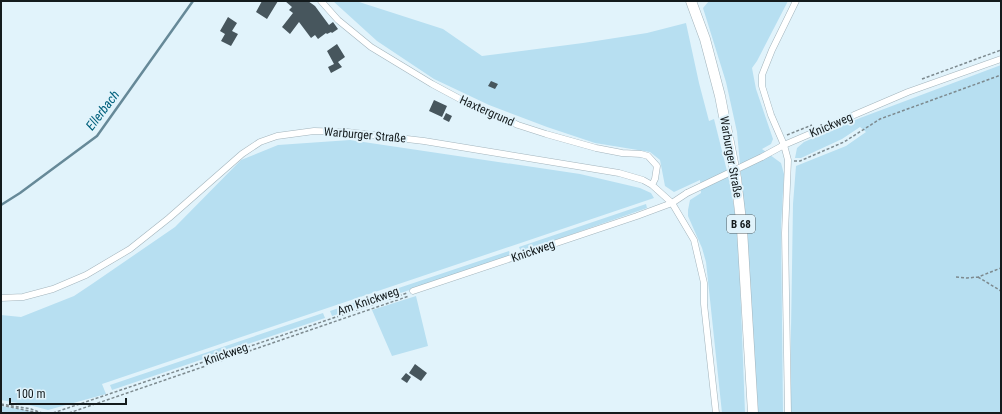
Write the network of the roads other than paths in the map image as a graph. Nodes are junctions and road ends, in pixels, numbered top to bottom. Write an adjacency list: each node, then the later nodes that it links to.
1 (321, 1): 6 (street, Haxtergrund)
2 (691, 1): 11 (main road, Warburger Straße / B 68)
3 (796, 1): 5 (street)
4 (1001, 59): 5 (street, Knickweg)
5 (784, 145): 7 (street, Knickweg, bridge); 12 (street)
6 (652, 185): 7 (street, Warburger Straße); 9 (street, Warburger Straße)
7 (672, 203): 8 (street, Knickweg); 10 (street, Warburger Straße)
8 (414, 293)
9 (1, 298)
10 (716, 413)
11 (753, 413)
12 (788, 413)

